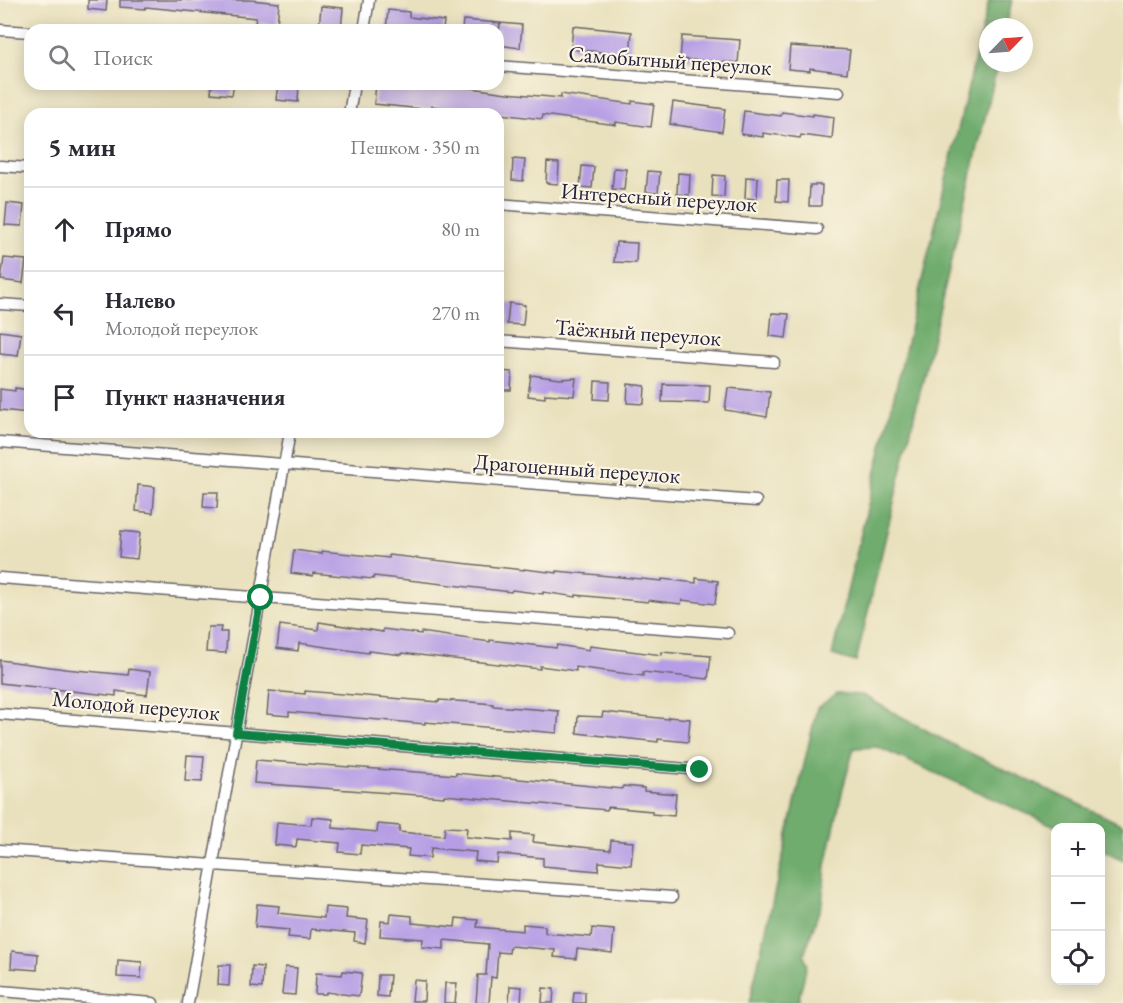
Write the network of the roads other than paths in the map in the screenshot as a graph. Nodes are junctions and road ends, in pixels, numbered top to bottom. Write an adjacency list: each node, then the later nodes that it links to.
1 (369, 0): 2 (street)
2 (365, 24)
3 (0, 30): 4 (street)
4 (24, 32)
5 (504, 66): 7 (street, Самобытный переулок)
6 (353, 90): 8 (street)
7 (839, 92)
8 (350, 108)
9 (0, 166): 10 (street)
10 (24, 168)
11 (504, 204): 12 (street, Интересный переулок)
12 (817, 229)
13 (0, 304): 14 (street)
14 (24, 306)
15 (504, 341): 16 (street, Таёжный переулок)
16 (774, 362)
17 (289, 438): 19 (street)
18 (0, 442): 19 (street, Драгоценный переулок)
19 (285, 464): 20 (street, Драгоценный переулок); 22 (street)
20 (756, 501)
21 (0, 578): 22 (street)
22 (261, 598): 23 (street); 25 (street)
23 (728, 633)
24 (0, 714): 25 (street, Молодой переулок)
25 (236, 733): 26 (street, Молодой переулок); 28 (street)
26 (700, 770)
27 (0, 850): 28 (street)
28 (214, 865): 29 (street); 32 (street)
29 (672, 897)
30 (0, 991): 31 (street)
31 (153, 1003)
32 (188, 1003)

